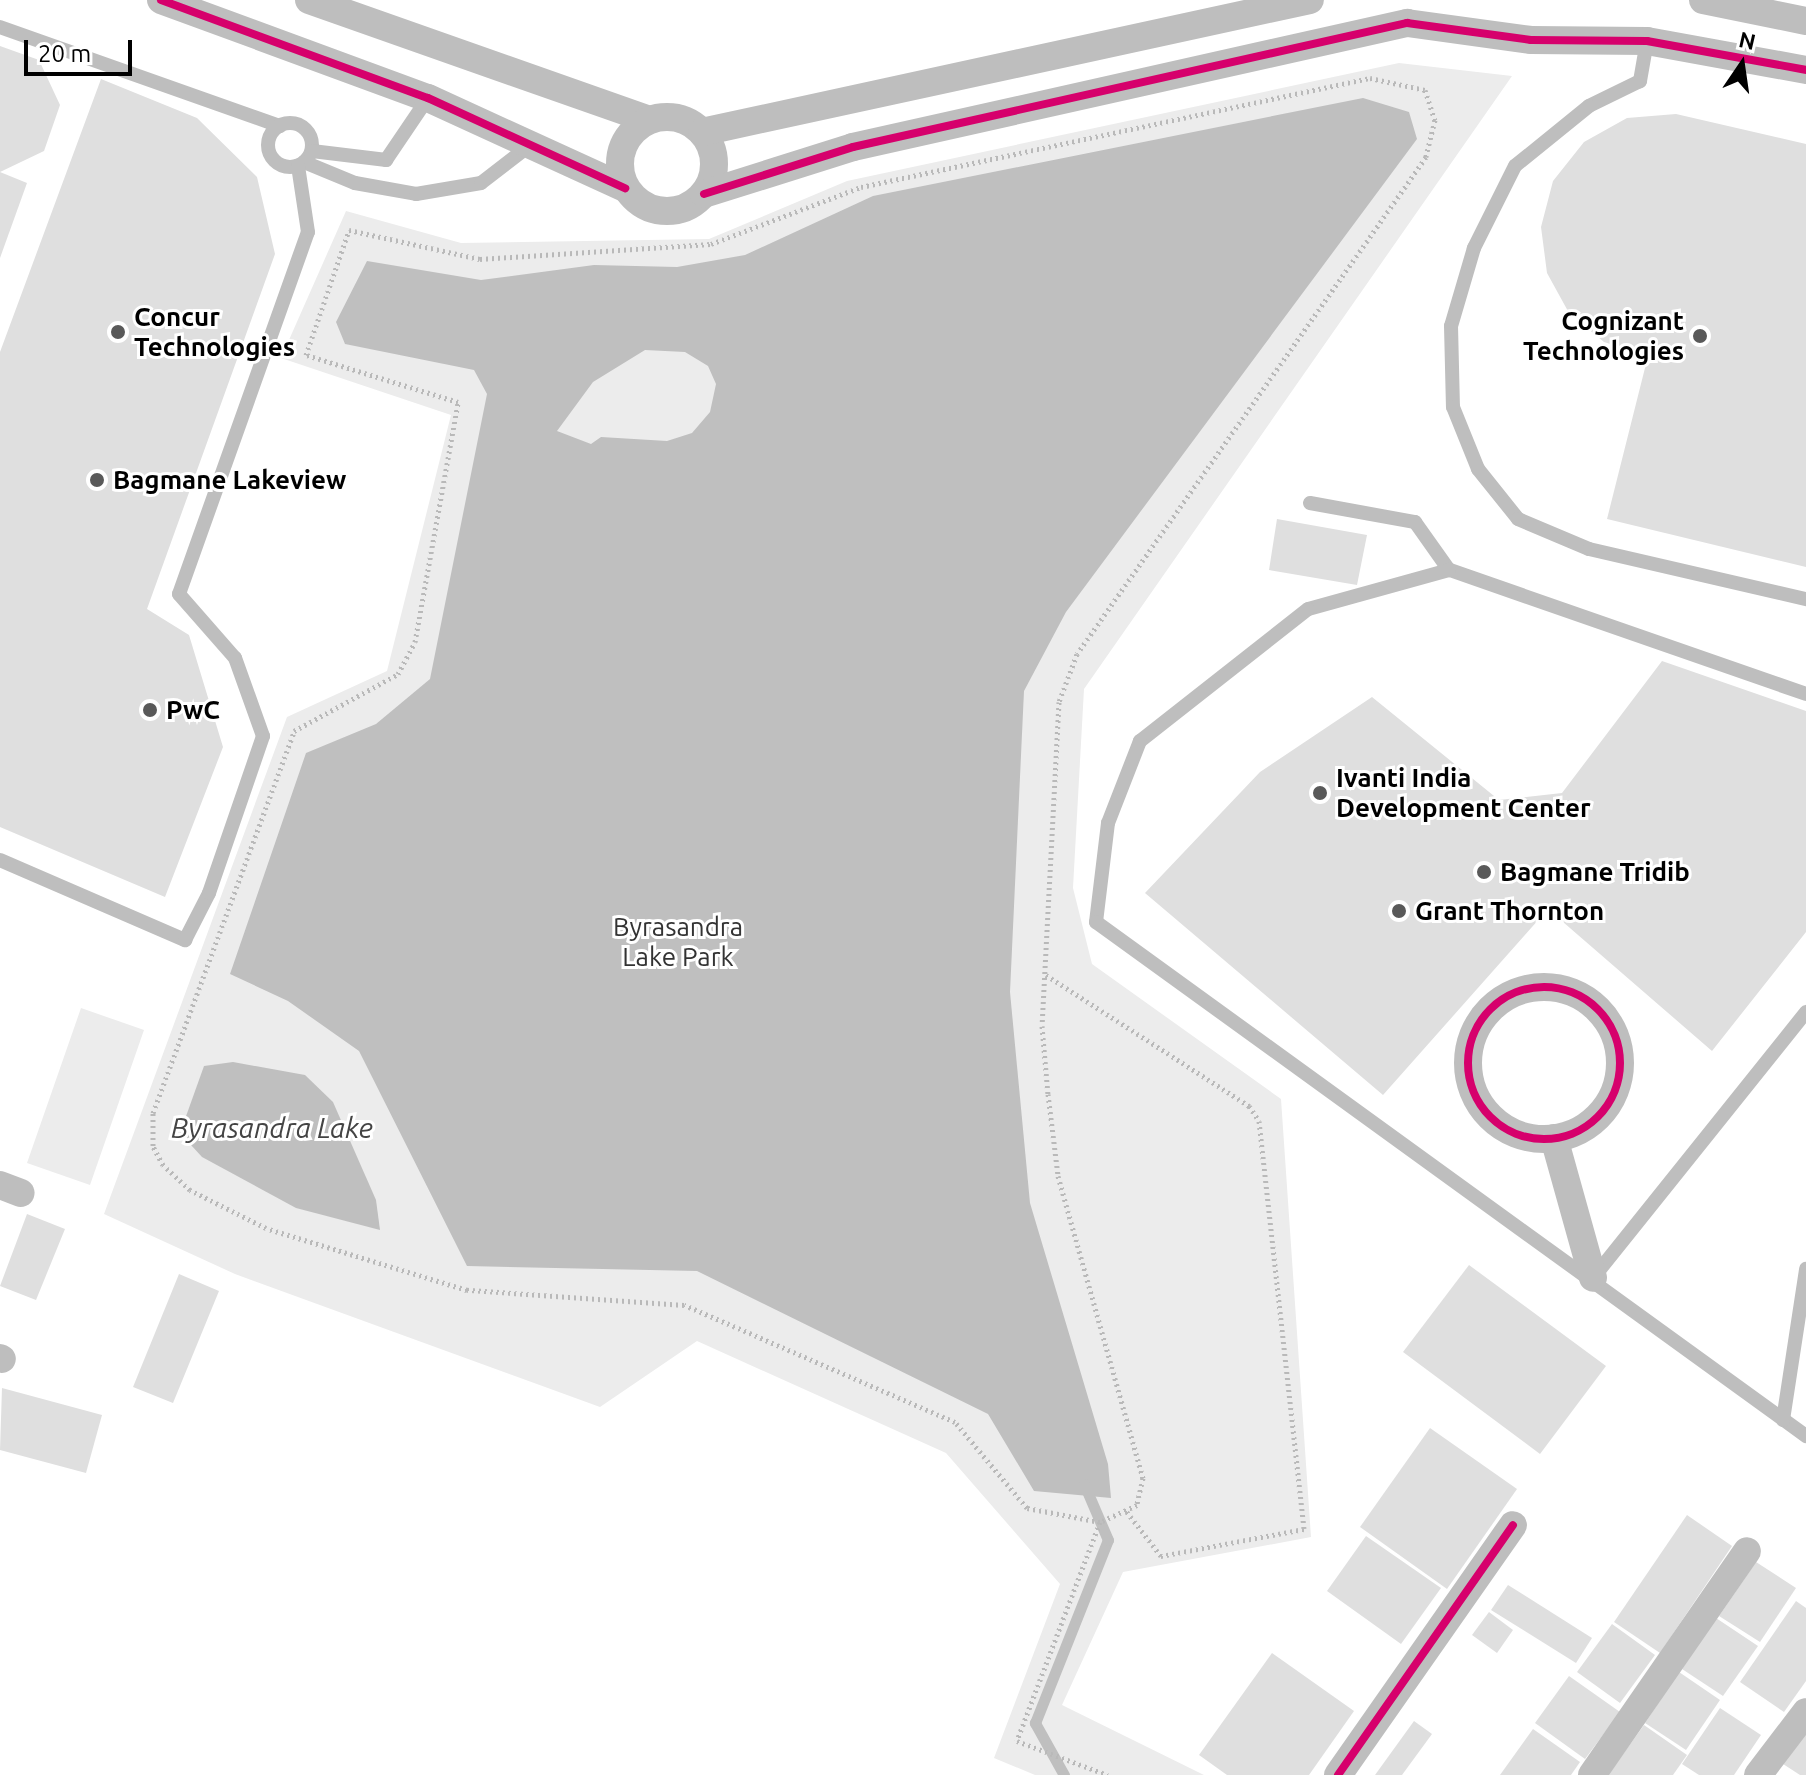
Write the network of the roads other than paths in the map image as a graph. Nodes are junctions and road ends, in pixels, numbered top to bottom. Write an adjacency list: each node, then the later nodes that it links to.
1 (161, 0): 9 (street)
2 (309, 0): 10 (street)
3 (1310, 0): 12 (street)
4 (1703, 0): 5 (street)
5 (1806, 21)
6 (0, 27): 11 (lane)
7 (1647, 41): 8 (street); 16 (street); 19 (lane)
8 (1806, 70)
9 (428, 98): 13 (street); 14 (lane)
10 (649, 120): 12 (street); 15 (street)
11 (280, 126): 14 (lane); 14 (lane)
12 (702, 132): 16 (street)
13 (533, 143): 14 (lane); 15 (street)
14 (305, 160): 21 (lane)
15 (625, 188): 16 (street)
16 (704, 194)
17 (1310, 503): 18 (lane)
18 (1449, 570): 20 (lane); 25 (lane)
19 (1806, 599)
20 (1806, 694)
21 (0, 860)
22 (1806, 1012): 25 (lane)
23 (1554, 1138): 23 (street); 25 (street)
24 (1806, 1269): 26 (lane)
25 (1593, 1278): 26 (lane)
26 (1783, 1420): 27 (lane)
27 (1806, 1436)
28 (1513, 1525): 31 (street)
29 (1747, 1551): 32 (street)
30 (1806, 1712): 33 (street)
31 (1338, 1775)
32 (1592, 1775)
33 (1758, 1775)

